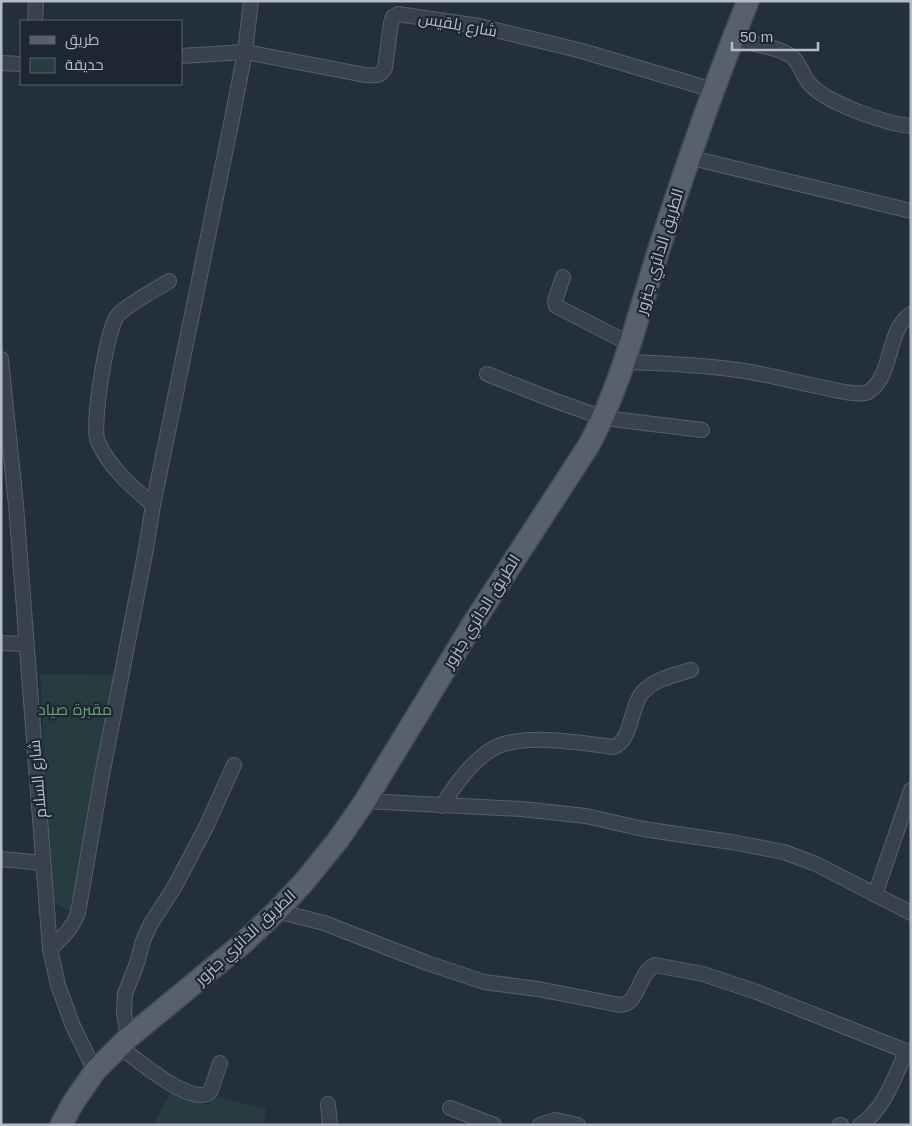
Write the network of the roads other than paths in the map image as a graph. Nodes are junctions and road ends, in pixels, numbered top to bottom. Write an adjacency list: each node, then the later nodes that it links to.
1 (36, 1): 4 (street)
2 (251, 1): 6 (street)
3 (748, 1): 5 (main road, الطريق الدائري جنزور)
4 (35, 20)
5 (732, 39): 10 (main road, الطريق الدائري جنزور); 11 (street)
6 (245, 52): 7 (street); 10 (street, شارع بلقيس); 22 (street)
7 (182, 56)
8 (1, 64): 9 (street)
9 (20, 64)
10 (713, 90): 12 (main road, الطريق الدائري جنزور)
11 (911, 126)
12 (688, 157): 13 (street); 17 (main road, الطريق الدائري جنزور)
13 (911, 212)
14 (563, 277): 17 (street)
15 (169, 281): 22 (street)
16 (911, 314): 17 (street)
17 (627, 353): 20 (main road, الطريق الدائري جنزور)
18 (1, 359): 24 (street, شارع السلام)
19 (487, 374): 20 (street)
20 (604, 418): 21 (street); 28 (main road, الطريق الدائري جنزور)
21 (702, 430)
22 (153, 504): 35 (street)
23 (1, 643): 24 (street)
24 (26, 644): 31 (street, شارع السلام)
25 (691, 670): 29 (street)
26 (234, 765): 36 (street)
27 (911, 790): 32 (street)
28 (365, 801): 29 (street); 33 (main road, الطريق الدائري جنزور)
29 (442, 806): 32 (street)
30 (1, 859): 31 (street)
31 (43, 863): 35 (street, شارع السلام)
32 (875, 895): 34 (street)
33 (277, 911): 36 (main road, الطريق الدائري جنزور); 37 (street)
34 (911, 913)
35 (50, 949): 39 (street, شارع السلام)
36 (124, 1043): 38 (street); 39 (main road, الطريق الدائري جنزور)
37 (908, 1052): 47 (street)
38 (220, 1063)
39 (95, 1071): 42 (main road, الطريق الدائري جنزور)
40 (328, 1104): 43 (street)
41 (450, 1108): 44 (street)
42 (60, 1125)
43 (330, 1125)
44 (494, 1125)
45 (540, 1125): 46 (street)
46 (578, 1125)
47 (860, 1125)

